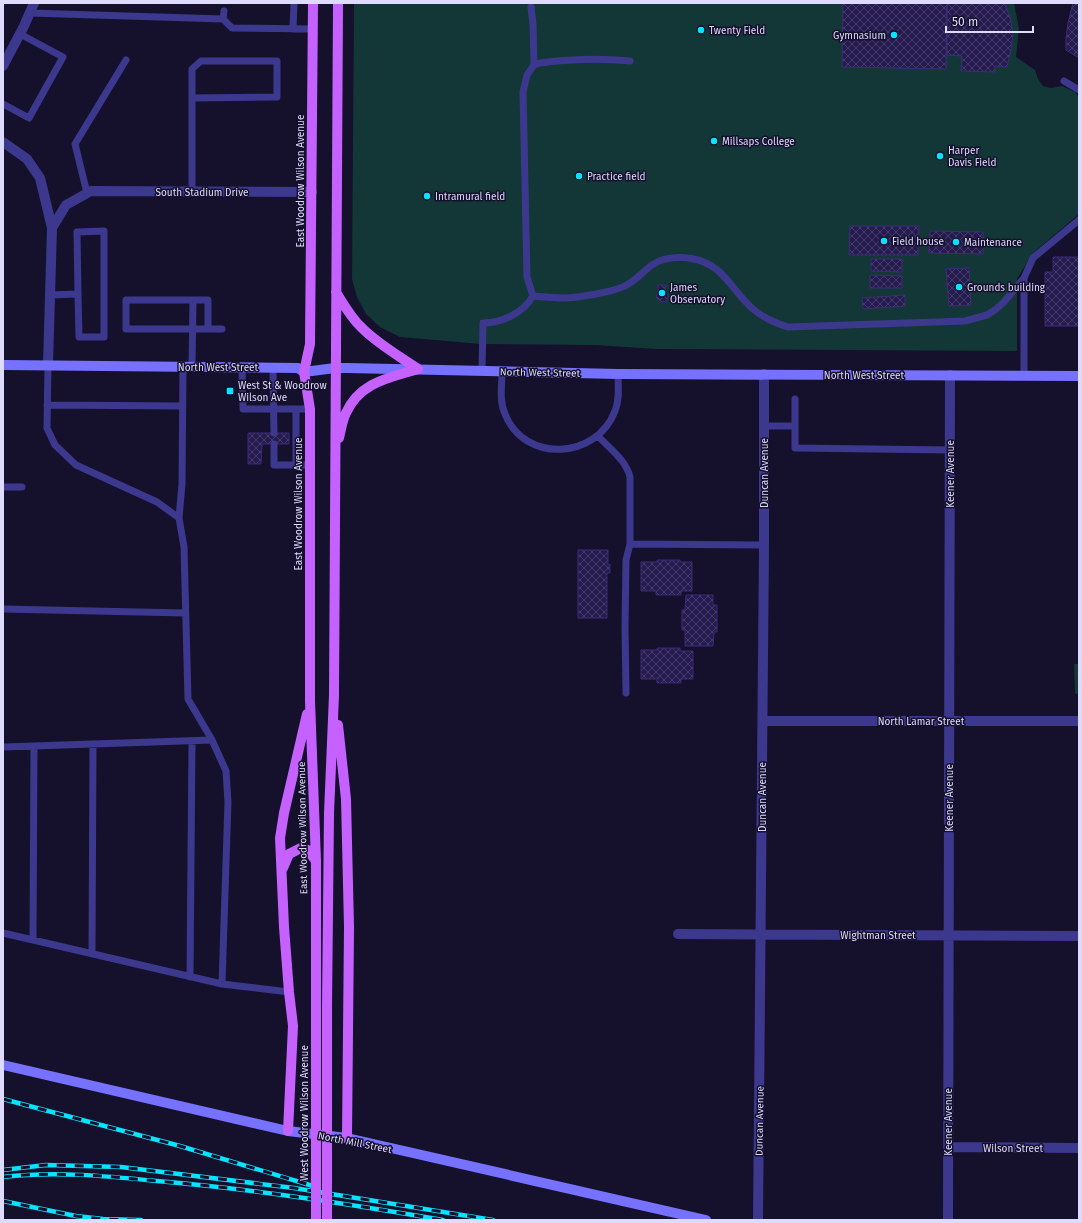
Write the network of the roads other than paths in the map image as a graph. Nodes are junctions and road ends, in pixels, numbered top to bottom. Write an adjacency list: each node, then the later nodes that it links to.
1 (294, 3): 8 (lane)
2 (313, 3): 9 (main road, East Woodrow Wilson Avenue)
3 (338, 3): 26 (main road)
4 (531, 7): 13 (lane)
5 (32, 8): 7 (lane); 10 (street)
6 (224, 11): 7 (lane)
7 (223, 19): 8 (lane)
8 (294, 29): 9 (lane)
9 (313, 29): 22 (main road, East Woodrow Wilson Avenue)
10 (20, 34): 14 (street); 18 (lane)
11 (126, 60): 20 (lane)
12 (630, 61): 13 (lane)
13 (534, 65): 29 (lane)
14 (3, 66)
15 (1064, 81): 16 (lane)
16 (1079, 90)
17 (192, 98): 17 (lane); 21 (lane)
18 (3, 104)
19 (3, 142): 24 (street)
20 (89, 192): 21 (street, South Stadium Drive); 24 (street)
21 (192, 192): 22 (street, South Stadium Drive)
22 (312, 192): 43 (main road, East Woodrow Wilson Avenue)
23 (1079, 220): 25 (lane)
24 (52, 228): 28 (street)
25 (1024, 278): 29 (lane); 47 (lane)
26 (336, 292): 39 (main road); 40 (main road)
27 (78, 294): 27 (lane); 28 (lane)
28 (50, 295): 35 (street)
29 (533, 296): 41 (lane)
30 (192, 300): 31 (lane); 31 (lane); 32 (lane)
31 (192, 328): 32 (lane); 36 (lane)
32 (208, 329): 33 (lane)
33 (222, 329)
34 (3, 365): 35 (street, North West Street)
35 (48, 365): 36 (street, North West Street); 50 (lane)
36 (188, 367): 37 (street, North West Street); 51 (lane)
37 (242, 367): 38 (street, North West Street); 54 (lane)
38 (273, 368): 43 (street, North West Street); 54 (lane)
39 (335, 368): 40 (street, North West Street); 43 (street, North West Street); 61 (main road)
40 (418, 369): 41 (street, North West Street); 61 (main road)
41 (482, 370): 42 (street, North West Street)
42 (502, 371): 44 (street, North West Street); 58 (lane)
43 (304, 372): 53 (main road, East Woodrow Wilson Avenue)
44 (618, 374): 45 (street, North West Street); 58 (lane)
45 (764, 374): 46 (street, North West Street); 55 (street, Duncan Avenue)
46 (950, 375): 47 (street, North West Street); 60 (street, Keener Avenue)
47 (1024, 376): 48 (street, North West Street)
48 (1079, 376)
49 (795, 399): 56 (lane)
50 (47, 405): 51 (lane); 66 (lane)
51 (182, 406): 66 (lane)
52 (296, 409): 53 (lane); 54 (lane); 62 (lane)
53 (310, 409): 63 (main road, East Woodrow Wilson Avenue)
54 (273, 410): 57 (lane)
55 (764, 426): 56 (lane); 68 (street, Duncan Avenue)
56 (795, 426): 60 (lane)
57 (274, 433)
58 (598, 436): 67 (lane)
59 (274, 444): 62 (lane)
60 (950, 450): 75 (street, Keener Avenue)
61 (335, 455): 72 (main road)
62 (296, 465): 63 (lane)
63 (310, 465): 73 (main road, East Woodrow Wilson Avenue)
64 (3, 487): 65 (lane)
65 (22, 487)
66 (179, 518): 70 (lane)
67 (630, 544): 68 (lane); 71 (lane)
68 (764, 545): 74 (street, Duncan Avenue)
69 (3, 609): 70 (lane)
70 (185, 613): 78 (lane)
71 (626, 693)
72 (334, 695): 97 (main road); 101 (main road, bridge)
73 (310, 701): 82 (main road, East Woodrow Wilson Avenue); 83 (main road)
74 (763, 720): 75 (street, North Lamar Street); 86 (street, Duncan Avenue)
75 (949, 720): 76 (street, North Lamar Street); 87 (street, Keener Avenue)
76 (1079, 721)
77 (192, 740): 78 (lane); 79 (lane); 91 (lane)
78 (212, 740): 92 (lane)
79 (93, 744): 80 (lane); 90 (lane)
80 (34, 746): 81 (lane); 89 (lane)
81 (3, 747)
82 (316, 861): 83 (main road); 94 (main road, East Woodrow Wilson Avenue)
83 (282, 870): 93 (main road)
84 (3, 933): 89 (lane)
85 (678, 934): 86 (street, Wightman Street)
86 (761, 934): 87 (street, Wightman Street); 103 (street, Duncan Avenue)
87 (948, 935): 88 (street, Wightman Street); 98 (street, Keener Avenue)
88 (1079, 936)
89 (32, 940): 90 (lane)
90 (92, 954): 91 (lane)
91 (190, 977): 92 (lane)
92 (222, 984): 93 (lane)
93 (289, 992): 96 (main road)
94 (316, 1006): 100 (main road, West Woodrow Wilson Avenue, bridge)
95 (3, 1065): 96 (street, North Mill Street)
96 (288, 1131): 97 (street, North Mill Street)
97 (347, 1138): 102 (street, North Mill Street)
98 (948, 1148): 99 (street, Wilson Street); 104 (street, Keener Avenue)
99 (1079, 1148)
100 (316, 1220)
101 (327, 1220)
102 (706, 1220)
103 (758, 1220)
104 (948, 1220)

